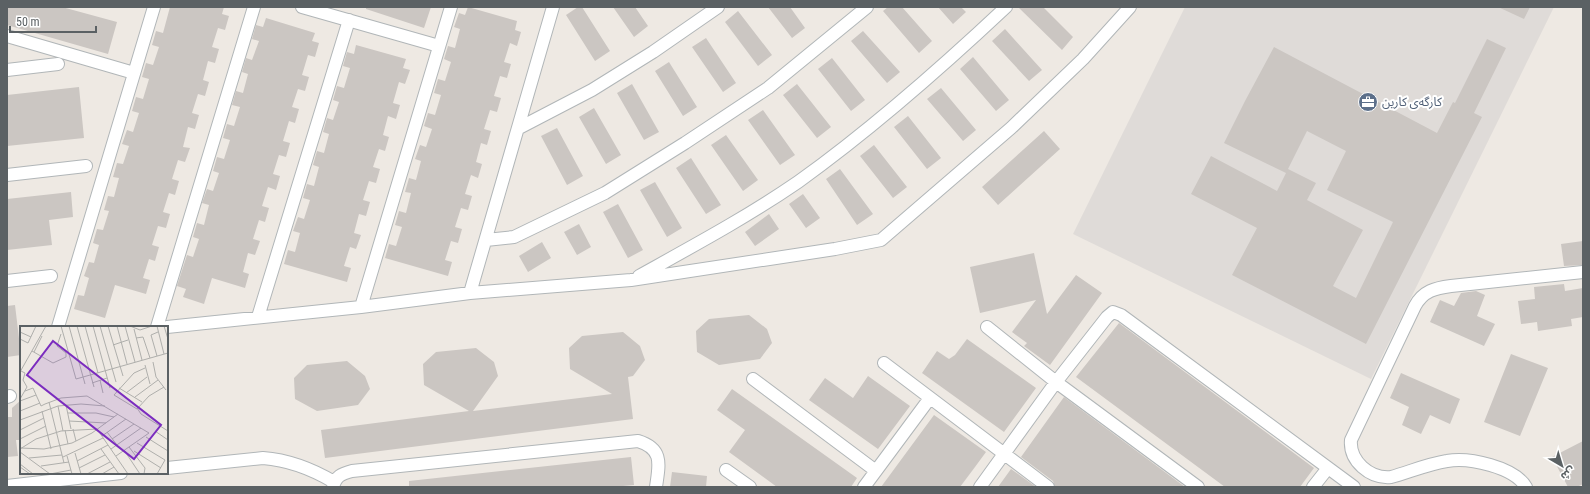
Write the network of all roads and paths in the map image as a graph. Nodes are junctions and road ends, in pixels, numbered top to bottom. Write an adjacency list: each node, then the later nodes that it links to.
1 (154, 7): 15 (street)
2 (254, 7): 28 (street)
3 (302, 7): 10 (street)
4 (451, 7): 12 (street)
5 (553, 7): 16 (street)
6 (718, 7): 16 (street)
7 (867, 7): 19 (street)
8 (1006, 7): 23 (street)
9 (1130, 7): 23 (street)
10 (349, 20): 12 (street); 26 (street)
11 (7, 36): 15 (street)
12 (439, 46): 25 (street)
13 (58, 64): 14 (street)
14 (7, 70)
15 (134, 73): 27 (street)
16 (519, 128): 19 (street)
17 (86, 166): 18 (street)
18 (7, 175)
19 (486, 240): 24 (street)
20 (1583, 272): 51 (street)
21 (51, 276): 22 (street)
22 (7, 280)
23 (631, 280): 24 (street)
24 (470, 293): 25 (street)
25 (361, 307): 26 (street)
26 (258, 317): 29 (street)
27 (58, 326)
28 (157, 326)
29 (168, 327)
30 (987, 327): 33 (street)
31 (884, 363): 34 (street)
32 (753, 379): 39 (street)
33 (1056, 382): 35 (street); 37 (street); 48 (street)
34 (930, 398): 35 (street); 39 (street)
35 (1004, 454): 46 (street); 47 (street)
36 (168, 468): 41 (street)
37 (1328, 468): 49 (street); 50 (street)
38 (726, 470): 44 (street)
39 (876, 471): 45 (street)
40 (112, 474): 42 (street)
41 (333, 485): 43 (street)
42 (7, 486)
43 (656, 487)
44 (750, 487)
45 (864, 487)
46 (980, 487)
47 (1048, 487)
48 (1198, 487)
49 (1313, 487)
50 (1354, 487)
51 (1526, 487)

